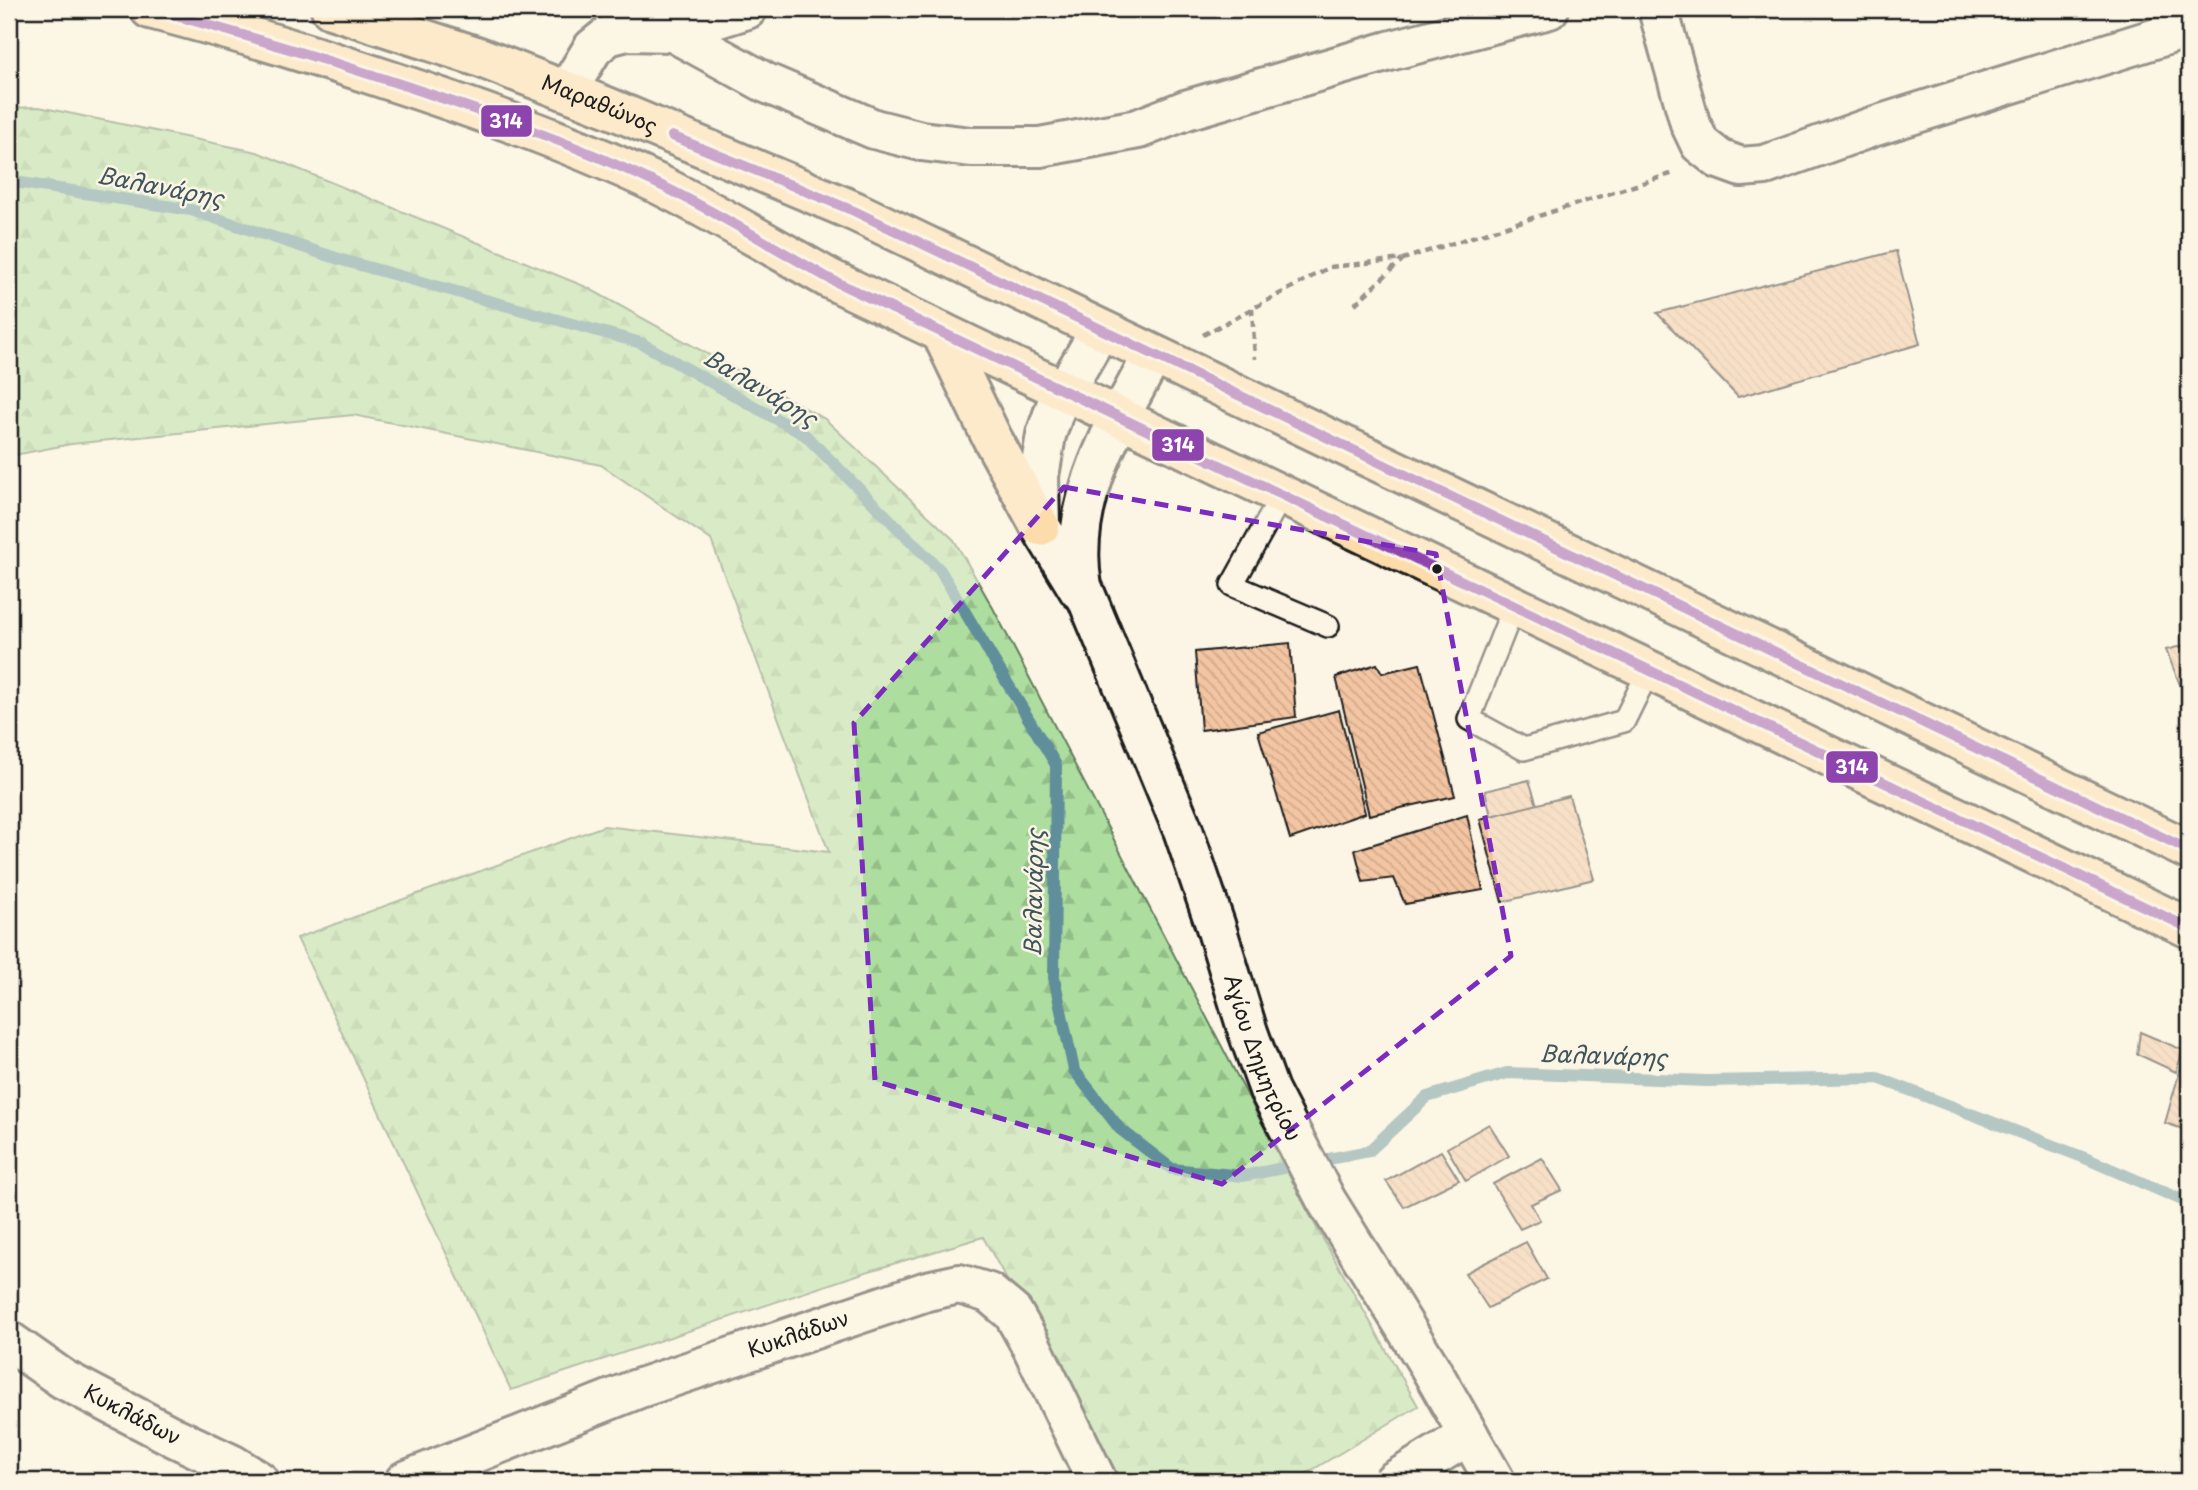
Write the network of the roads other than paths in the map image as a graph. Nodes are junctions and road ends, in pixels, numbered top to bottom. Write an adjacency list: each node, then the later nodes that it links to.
1 (150, 9): 10 (main road)
2 (331, 9): 8 (main road, Μαραθώνος)
3 (747, 9): 7 (street)
4 (1549, 9): 7 (street)
5 (1658, 9): 6 (street)
6 (2179, 23)
7 (673, 32): 8 (street)
8 (567, 91): 9 (main road, Μαραθώνος)
9 (1100, 330): 11 (main road, Μαραθώνος); 12 (street, Αγίου Δημητρίου)
10 (941, 332): 12 (main road); 15 (main road)
11 (1167, 362): 13 (street, Αγίου Δημητρίου); 20 (main road, Μαραθώνος)
12 (1065, 392): 13 (main road); 15 (street, Αγίου Δημητρίου)
13 (1119, 418): 14 (main road); 17 (street, Αγίου Δημητρίου)
14 (1282, 495): 16 (main road); 18 (lane)
15 (1040, 526): 17 (street, Αγίου Δημητρίου)
16 (1514, 606): 19 (main road); 19 (lane)
17 (1089, 608): 23 (street, Αγίου Δημητρίου)
18 (1328, 626)
19 (1649, 670): 21 (main road)
20 (2189, 850)
21 (2189, 928)
22 (9, 1341): 24 (street, Κυκλάδων)
23 (1469, 1435): 27 (street); 28 (street, Αγίου Δημητρίου)
24 (259, 1481)
25 (405, 1481): 26 (street, Κυκλάδων)
26 (1097, 1481)
27 (1394, 1481)
28 (1494, 1481)

